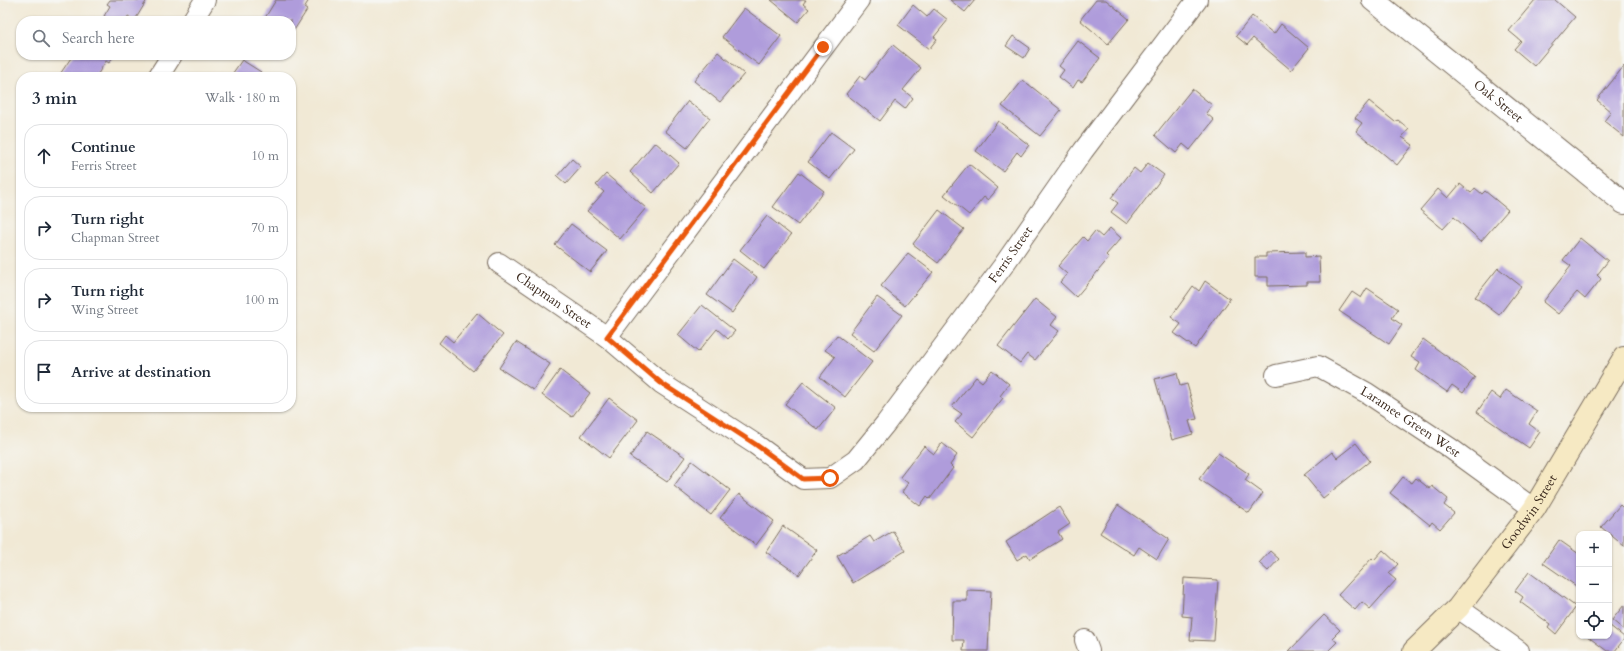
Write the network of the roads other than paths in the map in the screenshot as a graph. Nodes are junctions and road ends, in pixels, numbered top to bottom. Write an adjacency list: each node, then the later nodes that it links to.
1 (205, 0): 5 (street)
2 (859, 0): 10 (street)
3 (1197, 0): 13 (street, Ferris Street)
4 (1373, 0): 8 (street, Oak Street)
5 (195, 16)
6 (169, 60): 7 (street)
7 (161, 72)
8 (1624, 203)
9 (499, 263): 10 (street, Chapman Street)
10 (607, 337): 13 (street, Chapman Street)
11 (1624, 358): 14 (main road, Goodwin Street)
12 (1276, 375): 14 (street, Laramee Green West)
13 (803, 479)
14 (1534, 509): 15 (main road, Goodwin Street)
15 (1458, 608): 16 (main road, Goodwin Street); 17 (street)
16 (1414, 651)
17 (1519, 651)

